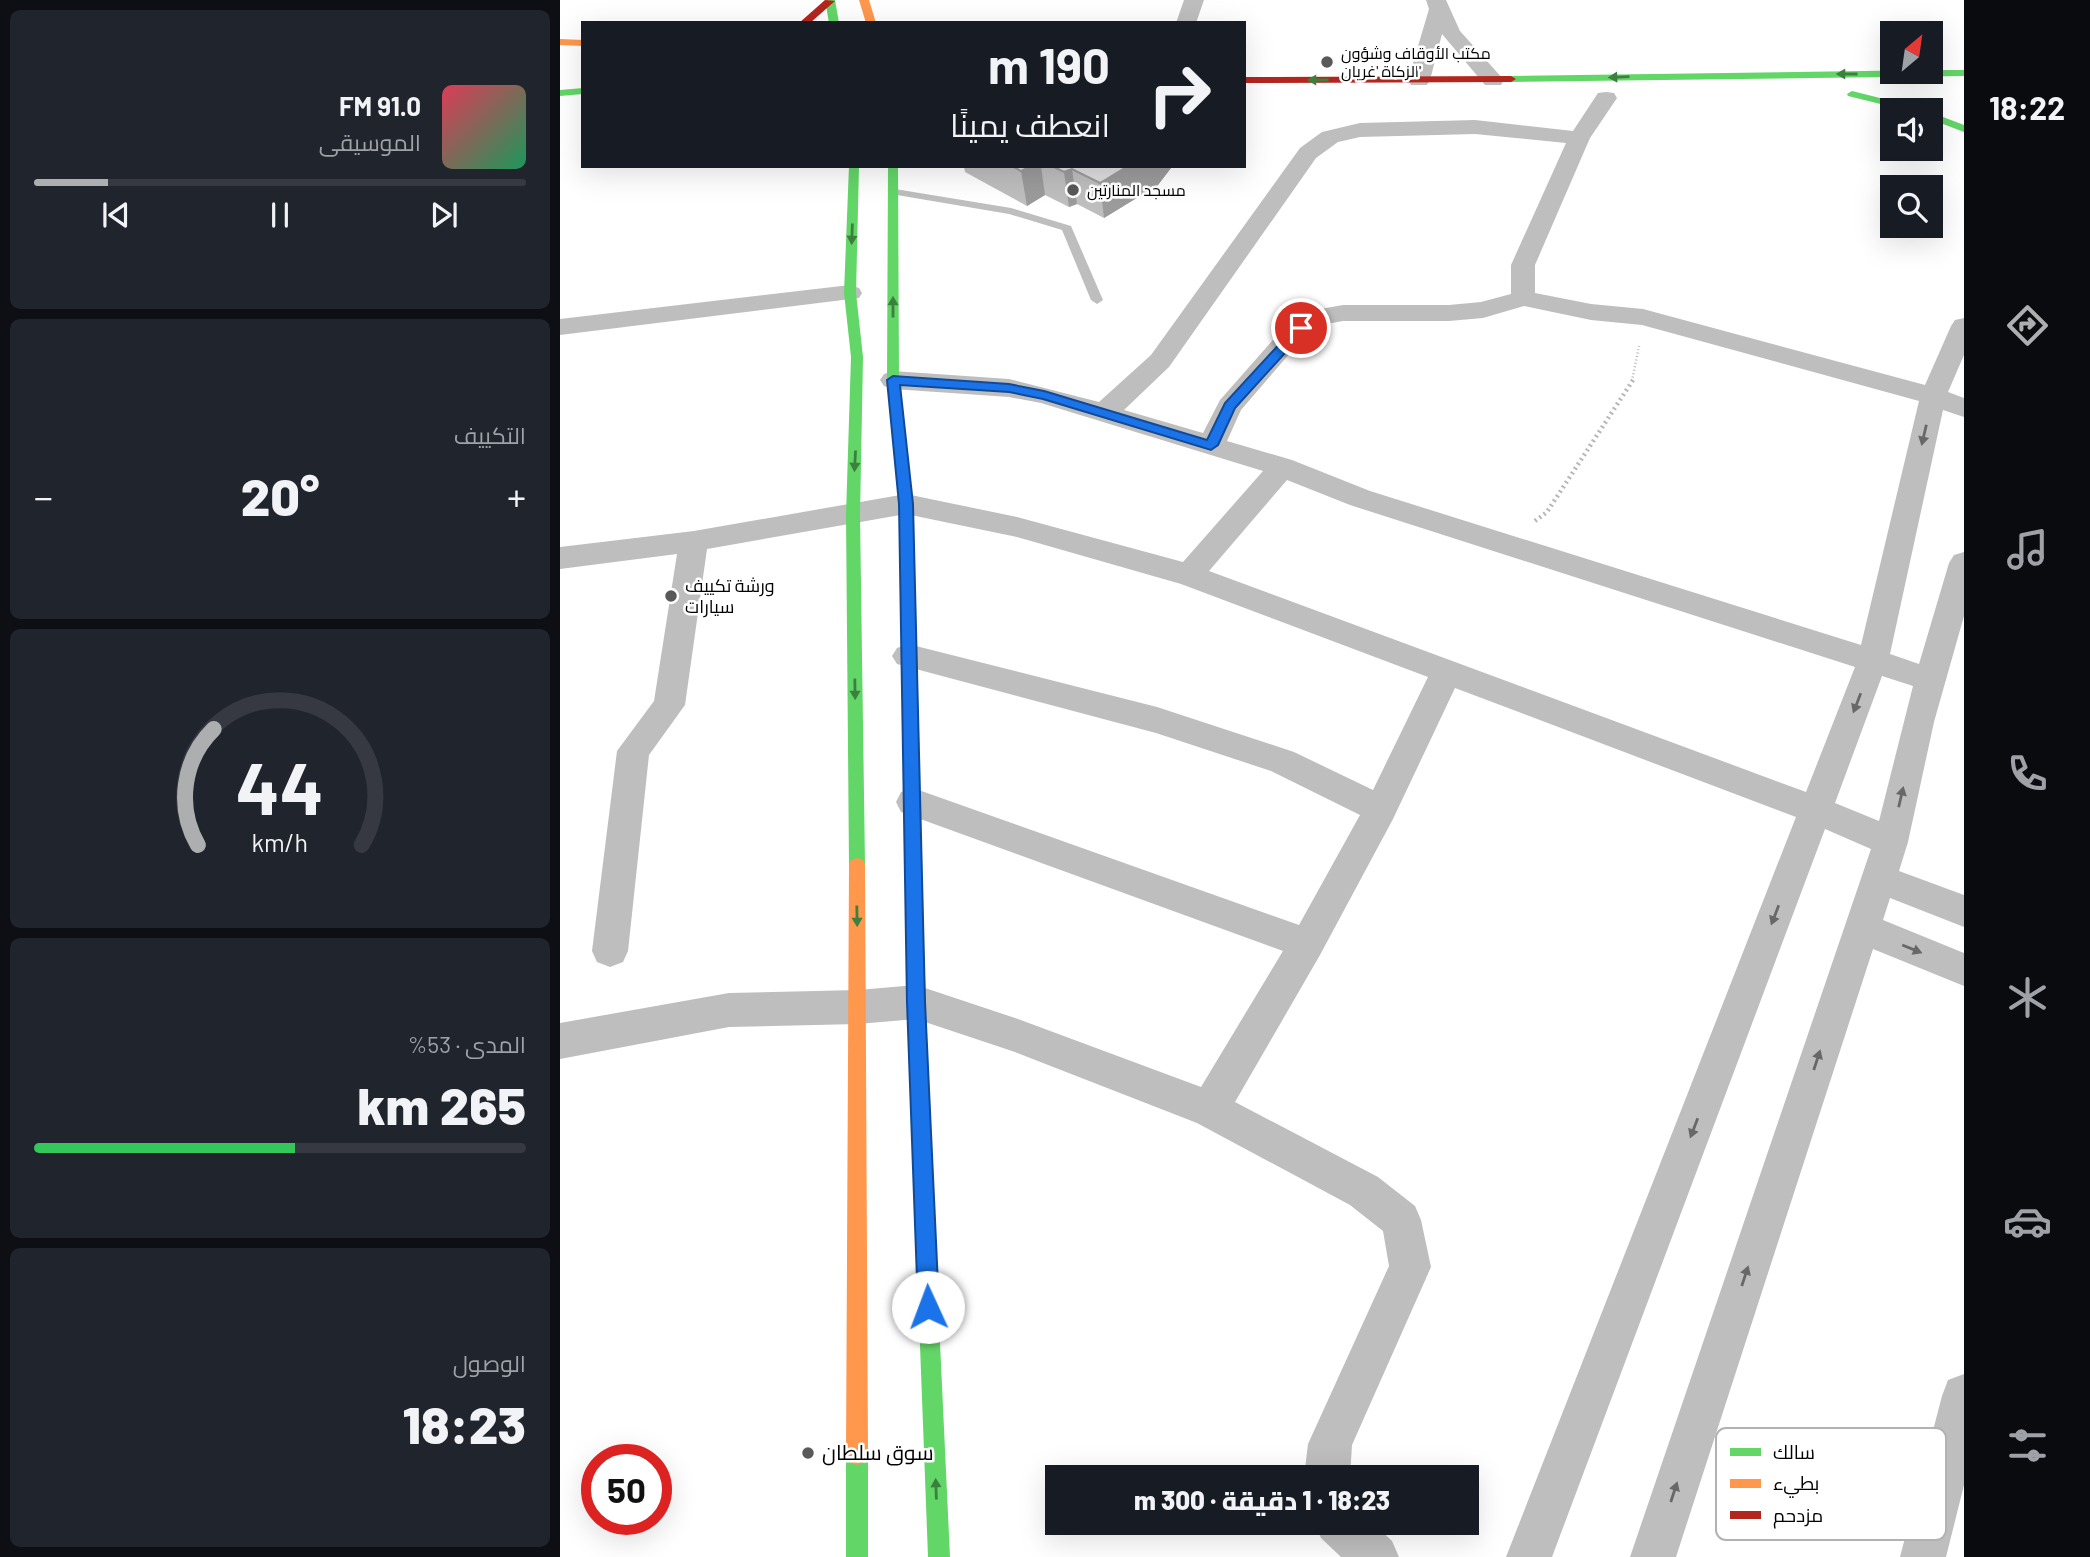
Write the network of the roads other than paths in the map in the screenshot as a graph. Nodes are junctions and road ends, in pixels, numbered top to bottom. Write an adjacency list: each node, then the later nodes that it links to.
1 (830, 0): 5 (main road); 6 (main road)
2 (864, 0): 7 (main road)
3 (1194, 0): 8 (street)
4 (1437, 5): 13 (street); 14 (street)
5 (806, 21)
6 (834, 21)
7 (870, 21)
8 (1187, 21)
9 (560, 42): 10 (main road)
10 (581, 43)
11 (1964, 73): 14 (main road, one-way to 14)
12 (1246, 80): 13 (main road, one-way to 12)
13 (1419, 80): 14 (main road)
14 (1493, 80)
15 (581, 91): 16 (main road)
16 (560, 93)
17 (1914, 93): 19 (main road)
18 (1606, 98): 22 (street)
19 (1880, 102)
20 (1943, 120): 21 (main road)
21 (1964, 129)
22 (1579, 138): 27 (street); 33 (street)
23 (854, 168): 26 (main road, one-way to 26)
24 (893, 168): 25 (main road)
25 (895, 192): 28 (lane); 31 (main road, one-way to 25)
26 (850, 293): 29 (street); 31 (main road)
27 (1524, 298): 32 (street); 34 (street)
28 (1097, 300)
29 (560, 327)
30 (1964, 329): 32 (street)
31 (879, 360): 33 (street); 36 (main road); 37 (main road, one-way to 37)
32 (1948, 402): 43 (street, one-way to 43)
33 (1104, 413): 34 (street)
34 (1211, 445): 35 (street)
35 (1282, 467): 41 (street); 43 (street)
36 (906, 504): 37 (street); 41 (street); 42 (main road)
37 (853, 515): 38 (street); 57 (main road, one-way to 57)
38 (694, 541): 39 (street); 54 (street)
39 (560, 558)
40 (1964, 563): 45 (street)
41 (1189, 575): 44 (street)
42 (908, 656): 46 (main road); 47 (street)
43 (1873, 660): 45 (street); 48 (street, one-way to 48)
44 (1446, 674): 47 (street); 48 (street)
45 (1932, 680): 49 (street, one-way to 45)
46 (913, 802): 53 (street); 56 (main road)
47 (1381, 809): 53 (street)
48 (1815, 810): 49 (street); 68 (street, one-way to 68)
49 (1891, 842): 50 (street)
50 (1878, 878): 51 (street); 52 (street)
51 (1964, 911)
52 (1861, 928): 55 (street, one-way to 55); 69 (street, one-way to 52)
53 (1307, 944): 59 (street)
54 (610, 951)
55 (1964, 970)
56 (916, 1002): 57 (street); 59 (street); 66 (main road, one-way to 56)
57 (858, 1007): 58 (street); 65 (main road)
58 (560, 1041)
59 (1210, 1110): 61 (street)
60 (1964, 1396): 62 (street)
61 (1328, 1465)
62 (1946, 1467)
63 (1352, 1535): 67 (street)
64 (1927, 1540): 70 (street)
65 (858, 1557)
66 (939, 1557)
67 (1376, 1557)
68 (1529, 1557)
69 (1653, 1557)
70 (1923, 1557)

